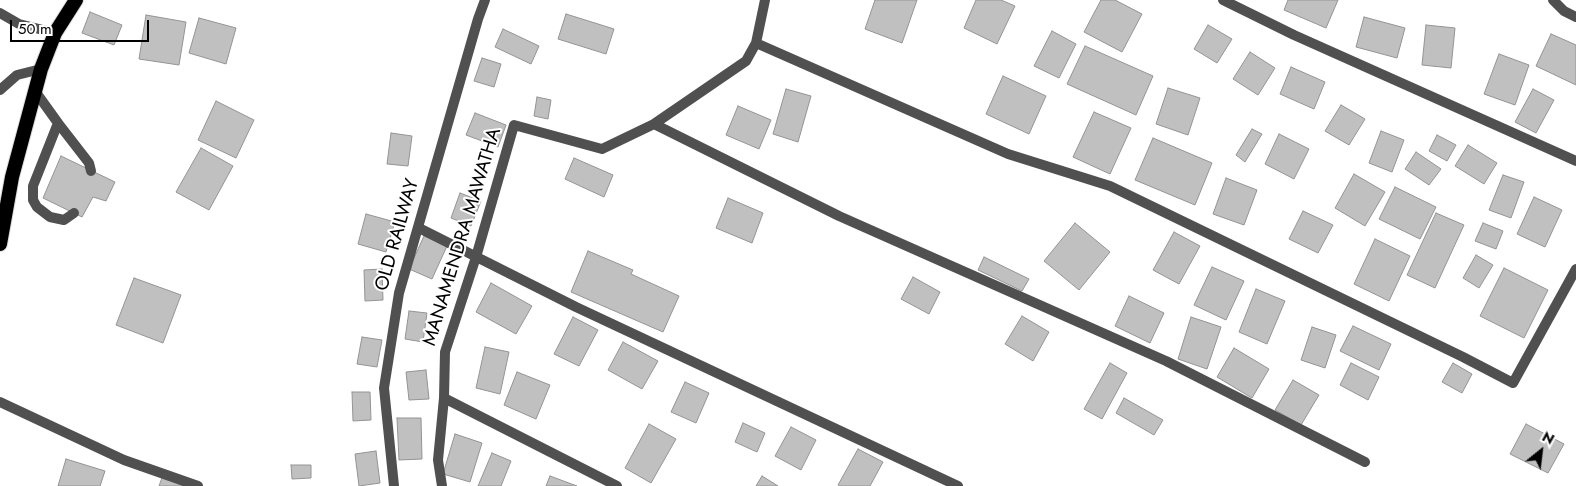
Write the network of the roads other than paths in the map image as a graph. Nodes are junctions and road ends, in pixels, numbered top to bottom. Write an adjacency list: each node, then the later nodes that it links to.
1 (76, 0): 8 (highway)
2 (485, 0): 18 (street, OLD RAILWAY)
3 (765, 0): 9 (street, MANAMENDRA MAWATHA)
4 (1223, 0): 15 (street)
5 (1553, 0): 7 (street)
6 (0, 13): 8 (street)
7 (1576, 17)
8 (56, 32): 10 (highway)
9 (756, 44): 14 (street, MANAMENDRA MAWATHA); 21 (street)
10 (41, 69): 11 (street); 12 (highway)
11 (0, 90)
12 (35, 91): 13 (street); 19 (highway)
13 (58, 123): 16 (street); 17 (street)
14 (654, 124): 20 (street, MANAMENDRA MAWATHA); 24 (street)
15 (1576, 161)
16 (92, 171)
17 (74, 213)
18 (418, 228): 20 (street); 26 (street, OLD RAILWAY)
19 (0, 244)
20 (476, 257): 22 (street, MANAMENDRA MAWATHA); 29 (street)
21 (1576, 269)
22 (444, 398): 27 (street, MANAMENDRA MAWATHA); 28 (street)
23 (0, 402): 25 (street)
24 (1364, 462)
25 (198, 486)
26 (394, 486)
27 (442, 486)
28 (617, 486)
29 (958, 486)

